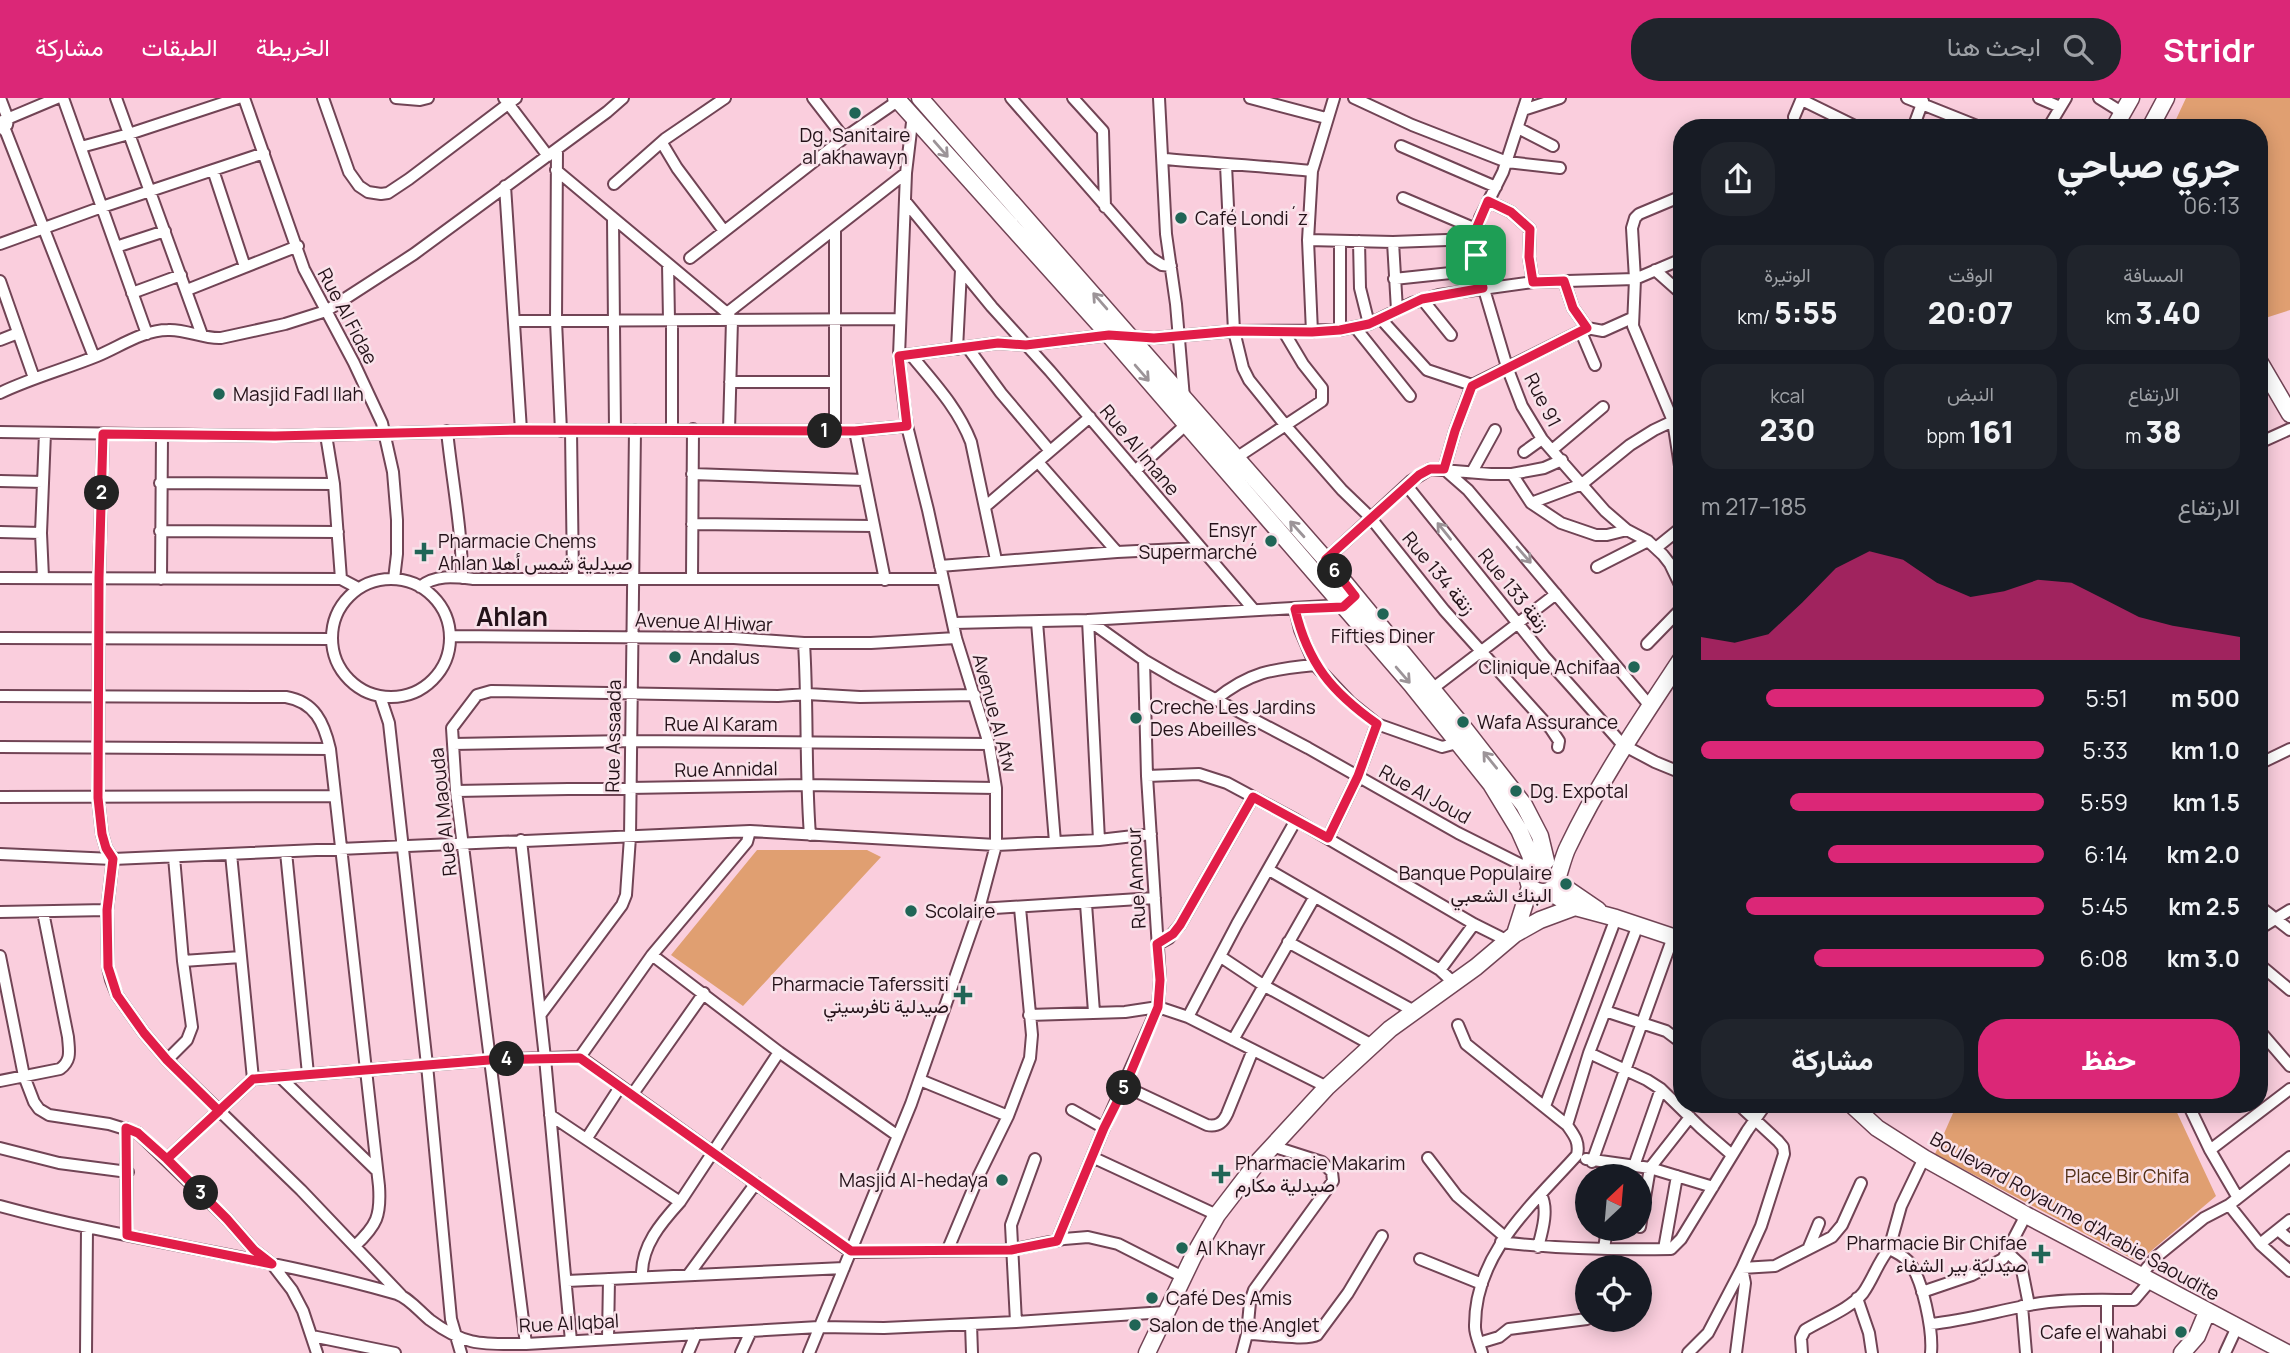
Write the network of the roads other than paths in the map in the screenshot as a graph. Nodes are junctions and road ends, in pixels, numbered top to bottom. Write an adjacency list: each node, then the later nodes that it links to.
1 (0, 98): 41 (street)
2 (57, 98): 41 (street)
3 (63, 98): 48 (street)
4 (116, 98): 43 (street)
5 (238, 98): 43 (street)
6 (244, 98): 49 (street, Rue Al Fidae)
7 (323, 98): 28 (street)
8 (396, 98): 9 (street)
9 (428, 98)
10 (623, 98): 50 (street)
11 (725, 98): 45 (street)
12 (813, 98): 44 (street)
13 (919, 98): 33 (street, Avenue Al Afw); 125 (main road, one-way to 13)
14 (1011, 98): 68 (street)
15 (1073, 98): 68 (street)
16 (1159, 98): 51 (street)
17 (1250, 98): 35 (street)
18 (1334, 98): 35 (street)
19 (1354, 98): 52 (street)
20 (1527, 98): 32 (street)
21 (1560, 98): 32 (street)
22 (1907, 98): 29 (street)
23 (2039, 98): 30 (street)
24 (2099, 98): 31 (street)
25 (2166, 98): 40 (main road)
26 (899, 99): 33 (main road); 44 (street)
27 (1802, 99): 34 (street); 36 (street)
28 (510, 100): 50 (street)
29 (1923, 101): 37 (street); 38 (street)
30 (2063, 102): 39 (street)
31 (2127, 105)
32 (1523, 110): 42 (street)
33 (913, 116): 58 (street, Avenue Al Afw); 123 (main road, one-way to 123)
34 (1794, 117)
35 (1326, 118): 57 (street)
36 (1841, 119)
37 (1916, 119)
38 (1962, 119)
39 (2056, 119)
40 (2155, 119)
41 (4, 125): 70 (street)
42 (1518, 128): 47 (street); 52 (street)
43 (129, 134): 48 (street); 62 (street)
44 (844, 138): 73 (street)
45 (662, 143): 59 (street); 73 (street)
46 (1401, 146): 61 (street)
47 (1553, 146)
48 (81, 147): 67 (street)
49 (264, 153): 55 (street); 80 (street, Rue Al Fidae)
50 (552, 153): 56 (street); 60 (street)
51 (1164, 159): 53 (street); 85 (street)
52 (1507, 162): 54 (street); 61 (street)
53 (1226, 165): 57 (street); 117 (street, Rue 134 زنقة)
54 (1560, 168)
55 (213, 170): 62 (street); 86 (street)
56 (556, 170): 69 (street); 111 (street)
57 (1312, 171): 75 (street)
58 (906, 173): 65 (street, Avenue Al Afw); 71 (street)
59 (614, 184)
60 (505, 186): 103 (street); 110 (street)
61 (1496, 187): 66 (street)
62 (150, 191): 67 (street); 72 (street)
63 (1403, 198): 74 (street)
64 (1673, 199): 92 (street)
65 (905, 201): 87 (street, Rue Al Imane); 107 (street, Avenue Al Afw)
66 (1488, 201): 74 (street); 95 (street)
67 (102, 207): 70 (street); 81 (street)
68 (1105, 207): 85 (street)
69 (613, 219): 84 (street); 112 (street)
70 (45, 227): 79 (street); 132 (street)
71 (835, 229): 104 (street); 106 (street)
72 (165, 231): 81 (street); 90 (street)
73 (724, 231): 82 (street)
74 (1475, 234): 78 (street); 88 (street, Rue 91)
75 (1307, 240): 77 (street); 119 (street)
76 (1359, 241): 77 (street); 78 (street); 113 (street)
77 (1340, 242): 115 (street)
78 (1393, 242): 91 (street)
79 (0, 244)
80 (298, 246): 86 (street); 103 (street, Rue Al Fidae)
81 (116, 247): 99 (street)
82 (690, 258)
83 (1673, 263): 89 (street)
84 (668, 264): 104 (street); 109 (street)
85 (1171, 266): 126 (street)
86 (245, 267): 98 (street)
87 (961, 270): 128 (street, Rue Al Imane); 129 (street)
88 (1479, 270): 91 (street); 97 (street, Rue 91)
89 (1655, 270): 92 (street); 96 (street)
90 (181, 275): 98 (street); 99 (street)
91 (1394, 279): 102 (street)
92 (1635, 279): 94 (street); 105 (street)
93 (0, 281): 100 (street)
94 (1564, 281): 95 (street); 116 (street)
95 (1533, 282): 97 (street)
96 (1673, 286)
97 (1483, 288): 101 (street); 134 (street, Rue 91)
98 (187, 290): 122 (street)
99 (132, 293): 121 (street)
100 (3, 299): 120 (street)
101 (1422, 299): 102 (street); 124 (street)
102 (1397, 310): 108 (street)
103 (326, 311): 122 (street); 164 (street, Rue Al Fidae)
104 (729, 317): 106 (street); 109 (street); 137 (street)
105 (1632, 318): 116 (street); 147 (street)
106 (835, 319): 107 (street); 138 (street)
107 (900, 319): 131 (street, Avenue Al Afw)
108 (1381, 319): 113 (street); 139 (street)
109 (671, 320): 112 (street); 156 (street)
110 (514, 321): 111 (street); 153 (street)
111 (556, 321): 112 (street); 160 (street)
112 (613, 321): 154 (street)
113 (1369, 324): 114 (street)
114 (1354, 327): 115 (street); 141 (street)
115 (1340, 330): 119 (street)
116 (1584, 330): 133 (street); 134 (street)
117 (1234, 331): 118 (street); 126 (street); 150 (street, Rue 134 زنقة)
118 (1284, 332): 119 (street); 150 (street)
119 (1312, 332)
120 (18, 333): 127 (street); 136 (street)
121 (147, 334): 122 (street); 132 (street)
122 (202, 335)
123 (1109, 335): 125 (street); 128 (street); 146 (main road, one-way to 146)
124 (1451, 335)
125 (1130, 336): 126 (street); 142 (main road)
126 (1178, 337): 142 (street)
127 (0, 340)
128 (1026, 345): 129 (street); 145 (street, Rue Al Imane)
129 (962, 349): 130 (street); 172 (street)
130 (911, 355): 131 (street); 190 (street)
131 (899, 356): 149 (street, Avenue Al Afw)
132 (94, 357): 136 (street)
133 (1595, 365)
134 (1507, 366): 139 (street); 169 (street, Rue 91)
135 (2268, 375): 143 (main road)
136 (34, 378): 140 (street)
137 (730, 382): 138 (street); 157 (street)
138 (835, 382): 161 (street)
139 (1472, 386): 177 (street)
140 (0, 393)
141 (1410, 396)
142 (1184, 398): 146 (main road)
143 (2287, 404)
144 (1603, 407): 171 (street)
145 (1090, 417): 172 (street); 178 (street, Rue Al Imane)
146 (1192, 419): 174 (main road); 178 (street); 209 (main road)
147 (1673, 419)
148 (1673, 421): 186 (street)
149 (907, 426): 162 (street); 206 (street, Avenue Al Afw)
150 (1286, 426): 174 (street); 191 (street, Rue 134 زنقة)
151 (694, 429): 156 (street); 157 (street); 180 (street)
152 (2290, 429): 170 (street)
153 (521, 430): 159 (street); 160 (street)
154 (615, 430): 155 (street); 160 (street)
155 (635, 430): 156 (street); 218 (street, Rue Assaada)
156 (672, 430)
157 (729, 430): 161 (street)
158 (1495, 430): 179 (street)
159 (447, 431): 164 (street); 213 (street)
160 (566, 431): 214 (street)
161 (835, 431): 162 (street)
162 (855, 431): 182 (street)
163 (0, 432): 165 (street)
164 (382, 432): 168 (street); 203 (street, Rue Al Fidae)
165 (45, 433): 166 (street); 184 (street)
166 (103, 434): 167 (street); 212 (street)
167 (162, 435): 168 (street); 185 (street)
168 (326, 435): 187 (street)
169 (1542, 439): 171 (street, Rue 91); 173 (street)
170 (2268, 439)
171 (1552, 450): 175 (street, Rue 91)
172 (1050, 451): 176 (street)
173 (1524, 452)
174 (1236, 458): 204 (main road, one-way to 174)
175 (1562, 460): 181 (street); 186 (street, Rue 91)
176 (1038, 463): 190 (street); 202 (street)
177 (1444, 469): 179 (street); 188 (street); 225 (street, one-way to 225)
178 (1135, 471): 200 (street, Rue Al Imane)
179 (1472, 472): 181 (street)
180 (692, 474): 182 (street); 192 (street)
181 (1512, 474): 189 (street)
182 (864, 480): 193 (street)
183 (0, 481): 184 (street)
184 (43, 482): 198 (street)
185 (160, 483): 187 (street); 195 (street)
186 (1582, 484): 189 (street); 194 (street, Rue 91)
187 (334, 485): 197 (street)
188 (1407, 486): 191 (street); 232 (street, Rue 133 زنقة, one-way to 188)
189 (1531, 503): 194 (street)
190 (986, 506): 205 (street)
191 (1370, 517): 204 (street); 242 (street, Rue 134 زنقة)
192 (692, 524): 193 (street); 219 (street)
193 (873, 526): 221 (street)
194 (1628, 530): 201 (street, Rue 91)
195 (160, 531): 197 (street); 215 (street)
196 (0, 532): 198 (street)
197 (338, 532): 216 (street)
198 (41, 533): 211 (street)
199 (1673, 534): 201 (street)
200 (1200, 548): 202 (street); 228 (street, Rue Al Imane)
201 (1656, 548): 207 (street); 208 (street)
202 (1117, 552): 205 (street)
203 (397, 554): 217 (street, Rue Al Fidae); 222 (street, Rue Al Fidae)
204 (1326, 559): 209 (street); 226 (main road)
205 (996, 560): 206 (street)
206 (940, 566): 220 (street, Avenue Al Afw)
207 (1597, 567)
208 (1673, 570)
209 (1311, 571): 226 (main road)
210 (0, 578): 211 (street)
211 (43, 578): 212 (street)
212 (99, 578): 215 (street); 234 (street)
213 (462, 578): 214 (street); 223 (street)
214 (573, 578): 218 (street)
215 (161, 579): 216 (street)
216 (341, 579): 224 (street)
217 (394, 579): 222 (street); 224 (street)
218 (632, 579): 219 (street); 236 (street, Rue Assaada)
219 (692, 579): 221 (street)
220 (943, 579): 221 (street); 233 (street, Avenue Al Afw)
221 (885, 580)
222 (409, 582): 223 (street)
223 (421, 587): 235 (street)
224 (358, 588): 239 (street)
225 (1556, 594): 232 (street); 255 (street)
226 (1349, 601): 227 (street); 246 (main road); 260 (main road, one-way to 260)
227 (1295, 609): 228 (street); 244 (street)
228 (1254, 611): 230 (street)
229 (1673, 617): 241 (street)
230 (1088, 620): 231 (street); 243 (street, Rue Al Joud); 288 (street)
231 (1037, 622): 233 (street); 290 (street)
232 (1518, 622): 242 (street); 263 (street, Rue 133 زنقة)
233 (954, 623): 238 (street, Avenue Al Afw)
234 (100, 636): 237 (street); 239 (street); 249 (street)
235 (450, 636): 236 (street, Avenue Al Hiwar); 253 (street)
236 (632, 637): 240 (street, Avenue Al Hiwar); 247 (street, Rue Assaada)
237 (0, 638)
238 (956, 638): 240 (street, Avenue Al Hiwar); 250 (street, Avenue Al Afw)
239 (332, 639): 252 (street)
240 (804, 643): 248 (street)
241 (1647, 643)
242 (1482, 650): 246 (street); 265 (street, Rue 134 زنقة)
243 (1144, 660): 254 (street, Rue Al Joud); 271 (street, Rue Annour)
244 (1315, 665): 254 (street); 257 (street)
245 (1673, 672): 255 (main road)
246 (1432, 689): 300 (main road, one-way to 246)
247 (631, 694): 248 (street, Rue Al Maouda); 258 (street, Rue Assaada); 261 (street, Rue Al Maouda)
248 (807, 694): 250 (street, Rue Al Maouda); 259 (street)
249 (99, 695): 251 (street); 266 (street); 267 (street)
250 (975, 695): 262 (street, Avenue Al Afw)
251 (0, 696)
252 (380, 696): 253 (street); 256 (street)
253 (401, 696): 256 (street)
254 (1215, 700): 272 (street, Rue Al Joud)
255 (1650, 706): 263 (main road)
256 (389, 723): 292 (street)
257 (1377, 724): 260 (street); 272 (street)
258 (630, 741): 259 (street, Rue Al Karam); 261 (street, Rue Al Karam); 274 (street, Rue Assaada)
259 (808, 742): 262 (street, Rue Al Karam); 273 (street)
260 (1457, 743): 300 (main road)
261 (453, 744): 276 (street, Rue Al Maouda)
262 (989, 744): 275 (street, Avenue Al Afw)
263 (1623, 746): 270 (street); 300 (main road)
264 (0, 747): 266 (street)
265 (1558, 747)
266 (99, 748): 267 (street); 280 (street)
267 (330, 749): 277 (street)
268 (2290, 749): 269 (street)
269 (2268, 760)
270 (1673, 769)
271 (1147, 775): 279 (street); 283 (street, Rue Annour)
272 (1358, 776): 286 (street); 300 (street, Rue Al Joud)
273 (806, 785): 274 (street, Rue Annidal); 275 (street, Rue Annidal); 284 (street)
274 (630, 788): 276 (street, Rue Annidal); 285 (street, Rue Assaada)
275 (996, 788): 291 (street, Avenue Al Afw)
276 (456, 790): 289 (street, Rue Al Maouda)
277 (334, 796): 280 (street); 293 (street)
278 (0, 797): 280 (street)
279 (1253, 797): 281 (street); 321 (street)
280 (98, 798): 298 (street)
281 (1296, 820): 286 (street); 299 (street)
282 (750, 831): 284 (street); 285 (street); 324 (street)
283 (1151, 834): 288 (street); 301 (street, Rue Annour)
284 (810, 835): 291 (street)
285 (629, 837): 287 (street); 338 (street, Rue Assaada)
286 (1328, 838): 315 (street)
287 (521, 840): 289 (street); 338 (street)
288 (1099, 840): 290 (street)
289 (464, 842): 292 (street); 353 (street, Rue Al Maouda)
290 (1055, 842): 291 (street)
291 (996, 845): 306 (street, Avenue Al Afw)
292 (403, 848): 293 (street); 355 (street)
293 (341, 849): 294 (street); 356 (street)
294 (286, 852): 296 (street); 358 (street)
295 (0, 854): 298 (street)
296 (231, 854): 297 (street); 325 (street)
297 (174, 857): 298 (street); 327 (street)
298 (113, 859): 307 (street)
299 (1269, 870): 302 (street); 326 (street)
300 (1544, 876): 304 (main road); 312 (main road); 318 (main road)
301 (1155, 898): 303 (street); 321 (street, Rue Annour)
302 (1314, 898): 320 (street); 328 (street)
303 (1086, 904): 305 (street); 336 (street)
304 (1575, 907): 312 (main road); 318 (main road)
305 (1020, 908): 306 (street); 339 (street)
306 (979, 909): 362 (street, Avenue Al Afw)
307 (107, 910): 310 (street); 352 (street)
308 (2290, 910): 313 (street)
309 (0, 912): 310 (street)
310 (43, 912): 359 (street)
311 (2268, 914): 313 (street)
312 (1609, 916): 316 (main road); 372 (street)
313 (2274, 919): 314 (street); 317 (street)
314 (2268, 923)
315 (1474, 924): 318 (street); 328 (street)
316 (1638, 925): 319 (main road); 335 (street)
317 (2290, 930)
318 (1515, 935): 330 (main road)
319 (1673, 938)
320 (1288, 942): 331 (street); 337 (street)
321 (1157, 944): 334 (street, Rue Annour)
322 (1673, 949): 342 (street)
323 (0, 956): 359 (street)
324 (652, 956): 333 (street); 351 (street)
325 (241, 957): 327 (street); 361 (street)
326 (1221, 957): 331 (street); 340 (street)
327 (183, 961): 352 (street)
328 (1440, 971): 330 (street)
329 (2268, 972): 332 (street)
330 (1454, 983): 337 (main road)
331 (1262, 985): 344 (street); 345 (street)
332 (2290, 990)
333 (704, 993): 348 (street); 369 (street)
334 (1158, 1007): 336 (street); 340 (street); 364 (street, Rue Annour)
335 (1605, 1011): 342 (street); 349 (street)
336 (1094, 1012): 339 (street)
337 (1414, 1012): 345 (main road)
338 (541, 1014): 350 (street)
339 (1029, 1015): 382 (street)
340 (1188, 1017): 344 (street)
341 (1458, 1025): 372 (street)
342 (1642, 1025): 343 (street); 357 (street)
343 (1673, 1036)
344 (1233, 1040): 347 (street)
345 (1372, 1045): 366 (main road)
346 (2268, 1045): 354 (street)
347 (1253, 1050): 364 (street); 366 (street)
348 (779, 1052): 388 (street); 393 (street)
349 (1589, 1053): 357 (street); 385 (street)
350 (545, 1058): 351 (street); 353 (street); 381 (street)
351 (580, 1058): 365 (street)
352 (167, 1060): 374 (street)
353 (489, 1060): 355 (street); 474 (street, Rue Al Maouda)
354 (2289, 1060)
355 (427, 1065): 356 (street); 471 (street)
356 (365, 1070): 358 (street); 407 (street)
357 (1625, 1071): 367 (street); 402 (street)
358 (308, 1074): 360 (street)
359 (24, 1076): 363 (street); 386 (street)
360 (280, 1077): 361 (street); 407 (street)
361 (253, 1079): 374 (street)
362 (920, 1080): 382 (street); 388 (street, Avenue Al Afw)
363 (0, 1081)
364 (1125, 1086): 387 (street, Rue Annour)
365 (620, 1087): 369 (street); 389 (street)
366 (1327, 1087): 390 (main road)
367 (1661, 1089): 370 (street); 404 (street)
368 (2290, 1089): 371 (street)
369 (632, 1095): 393 (street)
370 (1673, 1101)
371 (2268, 1101)
372 (1545, 1106): 385 (street)
373 (1072, 1110): 387 (street)
374 (219, 1111): 401 (street); 431 (street)
375 (1686, 1113): 383 (street)
376 (1747, 1113): 384 (street)
377 (1759, 1113): 384 (street)
378 (1861, 1113): 400 (main road, Boulevard Royaume d'Arabie Saoudite)
379 (2192, 1113): 392 (street)
380 (2250, 1113): 392 (street)
381 (550, 1115): 389 (street); 452 (street)
382 (1007, 1116): 434 (street)
383 (1690, 1117): 395 (street); 405 (street)
384 (1754, 1120): 395 (street); 445 (street)
385 (1567, 1125): 394 (street)
386 (126, 1128): 401 (street); 408 (street)
387 (1104, 1128): 396 (street, Rue Annour)
388 (898, 1136): 440 (street, Avenue Al Afw)
389 (587, 1138): 414 (street)
390 (1272, 1146): 417 (main road); 469 (street)
391 (0, 1148): 408 (street)
392 (2210, 1150): 415 (street)
393 (714, 1152): 410 (street); 414 (street)
394 (1577, 1155): 402 (street); 413 (street)
395 (1732, 1155): 412 (street)
396 (1092, 1157): 417 (street); 427 (street, Rue Annour)
397 (2290, 1157): 415 (street)
398 (1035, 1158): 438 (street)
399 (1428, 1158): 425 (street)
400 (1924, 1158): 418 (main road, Boulevard Royaume d'Arabie Saoudite); 437 (street)
401 (167, 1159): 443 (street)
402 (1592, 1162): 403 (street)
403 (1598, 1164)
404 (1634, 1164)
405 (1652, 1165)
406 (1652, 1169): 409 (street)
407 (377, 1171): 431 (street)
408 (128, 1172): 423 (street)
409 (1677, 1176): 412 (street); 436 (street)
410 (756, 1183): 440 (street); 447 (street)
411 (1861, 1183): 433 (street)
412 (1713, 1187): 436 (street)
413 (1541, 1195): 425 (street); 432 (street)
414 (680, 1202): 448 (street)
415 (2233, 1202): 430 (street); 450 (street)
416 (0, 1206): 421 (street, Rue Al Iqbal)
417 (1217, 1214): 449 (main road)
418 (2026, 1215): 441 (street); 450 (main road, Boulevard Royaume d'Arabie Saoudite)
419 (2290, 1220): 422 (street)
420 (1819, 1223): 433 (street)
421 (87, 1227): 423 (street, Rue Al Iqbal); 478 (street)
422 (2278, 1230): 426 (street); 430 (street)
423 (127, 1235): 443 (street, Rue Al Iqbal)
424 (1382, 1236): 469 (street)
425 (1503, 1239): 432 (street); 453 (street)
426 (2290, 1240)
427 (1057, 1241): 438 (street); 449 (street)
428 (1605, 1241): 435 (street)
429 (1638, 1241): 439 (street)
430 (2260, 1244): 446 (street)
431 (355, 1246): 455 (street)
432 (1538, 1247): 435 (street)
433 (1809, 1247): 445 (street)
434 (948, 1249): 438 (street); 440 (street)
435 (1604, 1249): 439 (street)
436 (1664, 1249): 439 (street)
437 (1889, 1249): 454 (street); 456 (street)
438 (1011, 1250): 462 (street)
439 (1636, 1250)
440 (851, 1251): 444 (street, Avenue Al Afw)
441 (2007, 1252): 454 (street); 458 (street)
442 (1420, 1259): 453 (street)
443 (272, 1264): 455 (street, Rue Al Iqbal); 470 (street)
444 (844, 1268): 447 (street); 465 (street, Avenue Al Afw)
445 (1742, 1268): 488 (street); 489 (street)
446 (2290, 1271)
447 (689, 1274): 448 (street)
448 (642, 1276): 451 (street)
449 (1183, 1277): 459 (main road)
450 (2146, 1278): 457 (street); 460 (main road, Boulevard Royaume d'Arabie Saoudite)
451 (609, 1279): 452 (street); 472 (street)
452 (567, 1281): 473 (street)
453 (1482, 1284): 476 (street)
454 (1922, 1292): 464 (street)
455 (401, 1295): 471 (street, Rue Al Iqbal)
456 (1857, 1298): 490 (street); 491 (street)
457 (2107, 1300): 458 (street); 494 (street)
458 (2025, 1306): 464 (street); 493 (street)
459 (1165, 1312): 462 (street, Rue Al Iqbal); 486 (main road)
460 (2207, 1312): 466 (main road, Boulevard Royaume d'Arabie Saoudite); 495 (main road)
461 (1575, 1321): 476 (street)
462 (1016, 1322): 463 (street, Rue Al Iqbal)
463 (971, 1324): 465 (street, Rue Al Iqbal); 485 (street)
464 (1930, 1324): 492 (street)
465 (819, 1327): 467 (street, Rue Al Iqbal); 484 (street, Avenue Al Afw)
466 (2237, 1327): 477 (main road, Boulevard Royaume d'Arabie Saoudite); 496 (street)
467 (751, 1331): 468 (street, Rue Al Iqbal); 483 (street)
468 (696, 1334): 472 (street, Rue Al Iqbal); 482 (street)
469 (1247, 1334): 487 (street)
470 (312, 1336): 479 (street); 480 (street)
471 (457, 1337): 475 (street, Rue Al Iqbal); 481 (street)
472 (608, 1338): 473 (street, Rue Al Iqbal)
473 (572, 1341): 474 (street, Rue Al Iqbal)
474 (526, 1344): 475 (street, Rue Al Iqbal)
475 (503, 1348)
476 (1480, 1348)
477 (2265, 1348): 497 (main road, Boulevard Royaume d'Arabie Saoudite)
478 (86, 1353)
479 (317, 1353)
480 (395, 1353)
481 (460, 1353)
482 (688, 1353)
483 (741, 1353)
484 (809, 1353)
485 (972, 1353)
486 (1147, 1353)
487 (1242, 1353)
488 (1688, 1353)
489 (1736, 1353)
490 (1802, 1353)
491 (1872, 1353)
492 (1931, 1353)
493 (2026, 1353)
494 (2107, 1353)
495 (2182, 1353)
496 (2225, 1353)
497 (2287, 1353)

